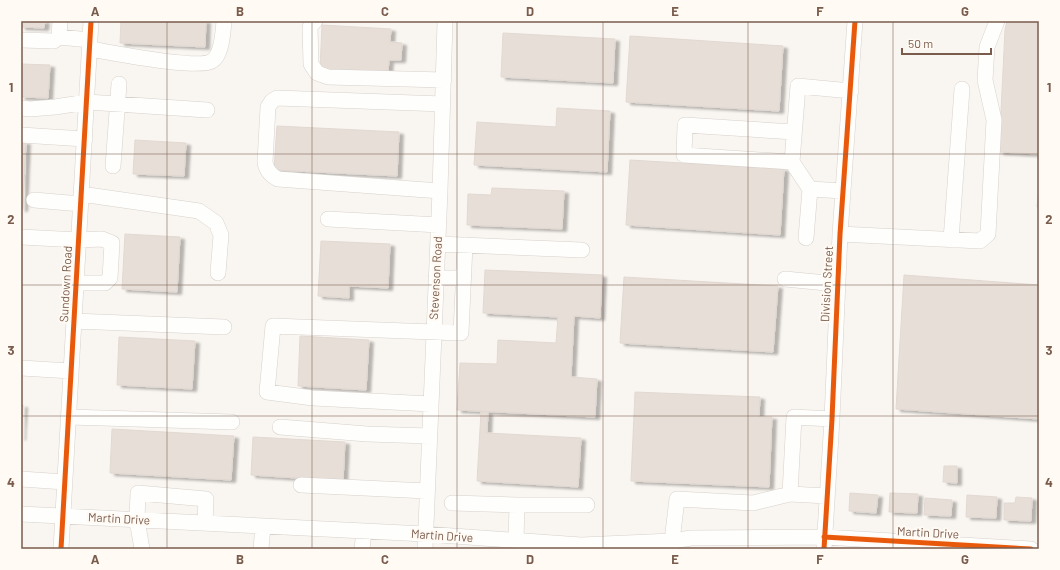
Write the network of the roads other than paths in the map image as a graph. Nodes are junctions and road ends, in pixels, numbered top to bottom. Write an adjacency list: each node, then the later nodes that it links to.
1 (60, 21): 8 (street)
2 (91, 21): 10 (street, Sundown Road)
3 (224, 21): 10 (street)
4 (315, 21): 11 (street)
5 (445, 21): 11 (street, Stevenson Road)
6 (855, 21): 14 (street, Division Street)
7 (998, 21): 36 (street)
8 (59, 37): 9 (street); 10 (street)
9 (21, 40)
10 (90, 44): 15 (street, Sundown Road)
11 (444, 80): 17 (street, Stevenson Road)
12 (119, 84): 16 (street)
13 (962, 89): 36 (street)
14 (851, 91): 20 (street); 27 (street, Division Street)
15 (87, 102): 16 (street); 18 (street); 22 (street, Sundown Road)
16 (117, 104): 19 (street); 24 (street)
17 (443, 104): 26 (street, Stevenson Road); 26 (street)
18 (21, 108)
19 (207, 110)
20 (794, 132): 23 (street); 23 (street)
21 (21, 135): 22 (street)
22 (85, 138): 28 (street, Sundown Road)
23 (792, 162): 25 (street)
24 (114, 166)
25 (810, 189): 27 (street); 34 (street)
26 (440, 191): 31 (street, Stevenson Road)
27 (843, 191): 32 (street, Division Street)
28 (81, 199): 29 (street); 35 (street, Sundown Road); 40 (street)
29 (34, 200)
30 (328, 219): 31 (street)
31 (439, 225): 37 (street, Stevenson Road)
32 (840, 234): 36 (street); 45 (street, Division Street)
33 (21, 237): 35 (street)
34 (806, 238)
35 (79, 240): 44 (street, Sundown Road); 44 (street)
36 (951, 240)
37 (438, 244): 38 (street); 41 (street, Stevenson Road)
38 (465, 245): 39 (street); 42 (street)
39 (582, 250)
40 (218, 274)
41 (436, 278): 42 (street); 48 (street, Stevenson Road)
42 (464, 278): 48 (street)
43 (785, 279): 45 (street)
44 (76, 283): 46 (street, Sundown Road)
45 (837, 284): 53 (street, Division Street)
46 (74, 321): 47 (street); 50 (street, Sundown Road)
47 (224, 327)
48 (434, 333): 51 (street, Stevenson Road); 51 (street)
49 (21, 368): 50 (street)
50 (71, 372): 52 (street, Sundown Road)
51 (431, 404): 56 (street, Stevenson Road)
52 (69, 417): 54 (street); 58 (street, Sundown Road)
53 (832, 420): 61 (street); 62 (street, Division Street)
54 (232, 422)
55 (280, 427): 56 (street)
56 (429, 436): 60 (street, Stevenson Road)
57 (21, 479): 58 (street)
58 (65, 482): 67 (street, Sundown Road)
59 (301, 485): 60 (street)
60 (427, 491): 73 (street, Stevenson Road)
61 (790, 494): 62 (street); 77 (street)
62 (827, 496): 75 (street, Division Street)
63 (452, 503): 64 (street)
64 (517, 505): 65 (street); 72 (street)
65 (587, 505)
66 (21, 514): 67 (street, Martin Drive)
67 (63, 516): 68 (street, Martin Drive); 80 (street, Sundown Road)
68 (137, 520): 69 (street, Martin Drive); 69 (street); 81 (street)
69 (205, 523): 70 (street, Martin Drive)
70 (263, 526): 71 (street, Martin Drive); 82 (street)
71 (364, 531): 73 (street, Martin Drive); 83 (street)
72 (516, 541): 76 (street, Martin Drive); 78 (street, Martin Drive)
73 (425, 542): 76 (street, Martin Drive)
74 (731, 543): 75 (street, Martin Drive); 77 (street, Martin Drive)
75 (824, 543): 84 (street, Martin Drive)
76 (488, 544)
77 (671, 545): 79 (street, Martin Drive)
78 (546, 546): 79 (street, Martin Drive)
79 (606, 546)
80 (61, 549)
81 (142, 549)
82 (261, 549)
83 (362, 549)
84 (1031, 549)

